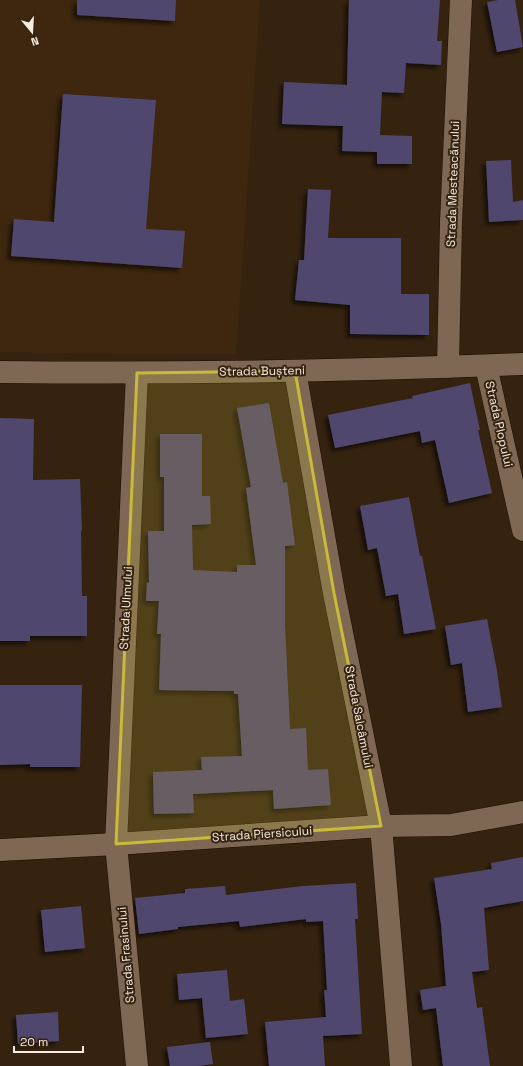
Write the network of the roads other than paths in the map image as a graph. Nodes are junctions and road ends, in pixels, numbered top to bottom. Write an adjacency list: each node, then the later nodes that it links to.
1 (461, 0): 4 (street, Strada Mesteacănului)
2 (523, 364): 3 (street, Strada Bușteni)
3 (486, 366): 4 (street, Strada Bușteni); 8 (street, Strada Plopului)
4 (448, 367): 5 (street, Strada Bușteni)
5 (295, 371): 7 (street, Strada Bușteni); 10 (street, Strada Salcâmului)
6 (0, 372): 7 (street, Strada Bușteni)
7 (137, 373): 11 (street, Strada Ulmului)
8 (523, 530)
9 (523, 812): 10 (street, Strada Piersicului)
10 (381, 826): 11 (street, Strada Piersicului); 14 (street, Strada Salcâmului)
11 (116, 844): 12 (street, Strada Piersicului); 13 (street, Strada Frasinului)
12 (0, 850)
13 (137, 1066)
14 (401, 1066)

